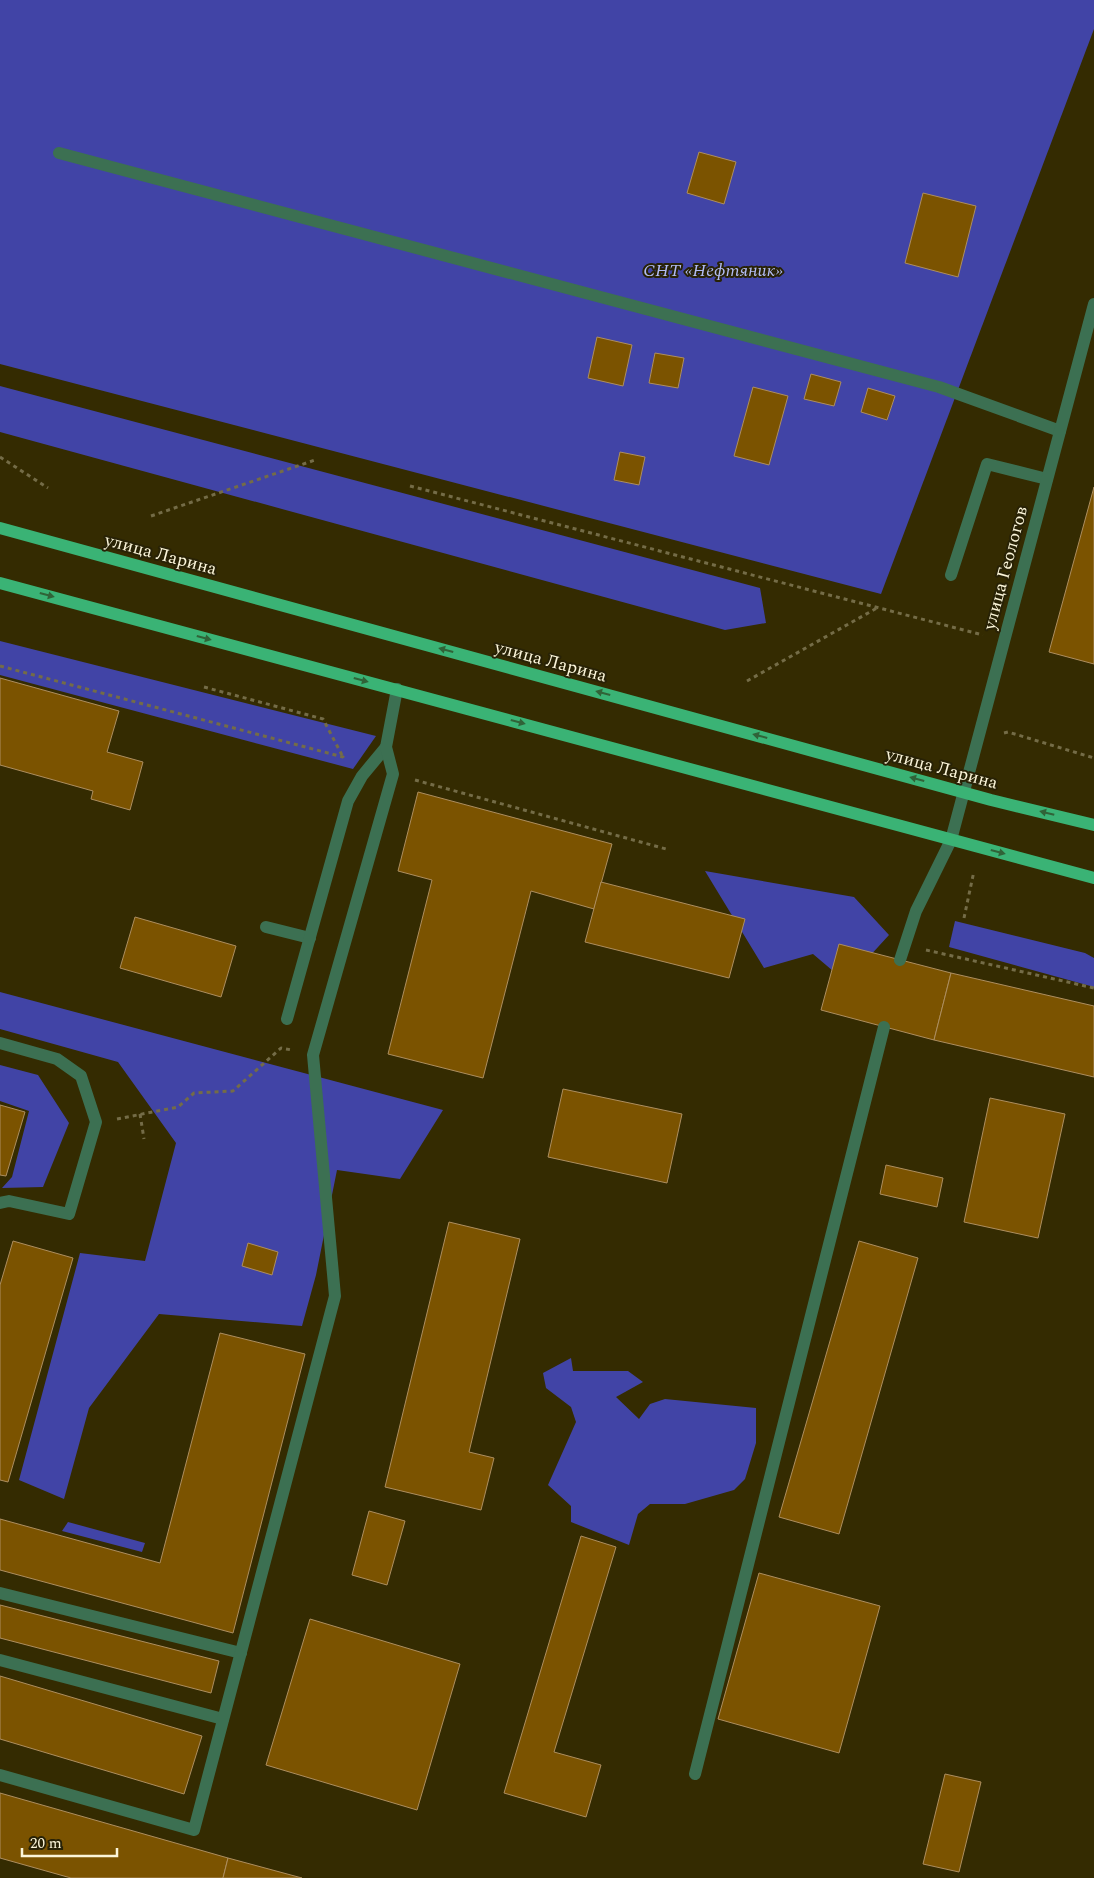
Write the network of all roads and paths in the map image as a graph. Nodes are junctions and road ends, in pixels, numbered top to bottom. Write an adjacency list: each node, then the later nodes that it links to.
1 (59, 153): 3 (street)
2 (1094, 304): 3 (street, улица Геологов)
3 (1060, 431): 6 (street, улица Геологов)
4 (0, 457): 8 (path)
5 (315, 460): 9 (path)
6 (1047, 478): 11 (street); 14 (street, улица Геологов)
7 (410, 486): 13 (path)
8 (48, 488)
9 (150, 516)
10 (0, 528): 25 (main road, улица Ларина, one-way to 10)
11 (951, 575)
12 (0, 583): 18 (main road, one-way to 18)
13 (878, 607): 14 (path); 16 (path)
14 (1004, 641): 19 (street, улица Геологов)
15 (0, 666): 21 (path)
16 (747, 682)
17 (204, 687): 21 (path)
18 (397, 689): 20 (street); 27 (main road, one-way to 27)
19 (978, 738): 22 (path); 25 (street, улица Геологов)
20 (386, 747): 23 (street); 24 (street)
21 (343, 757): 24 (path)
22 (1094, 758)
23 (393, 774): 28 (path); 40 (street)
24 (362, 776): 33 (street)
25 (964, 792): 26 (main road, улица Ларина, one-way to 25); 27 (street, улица Геологов)
26 (1094, 825)
27 (951, 840): 30 (main road, one-way to 30); 34 (street, улица Геологов)
28 (666, 849)
29 (974, 871): 31 (path)
30 (1094, 878)
31 (964, 918)
32 (266, 927): 33 (street)
33 (310, 938): 37 (street)
34 (905, 945): 35 (street, улица Геологов); 36 (path)
35 (900, 960)
36 (1094, 988)
37 (287, 1020)
38 (884, 1027): 50 (street)
39 (0, 1043): 42 (street)
40 (313, 1055): 41 (path); 46 (street)
41 (140, 1114): 42 (path); 43 (path)
42 (96, 1122): 44 (street)
43 (144, 1139)
44 (0, 1203)
45 (0, 1593): 46 (street)
46 (241, 1653): 48 (street)
47 (0, 1660): 48 (street)
48 (223, 1719): 49 (street)
49 (0, 1774)
50 (695, 1774)

